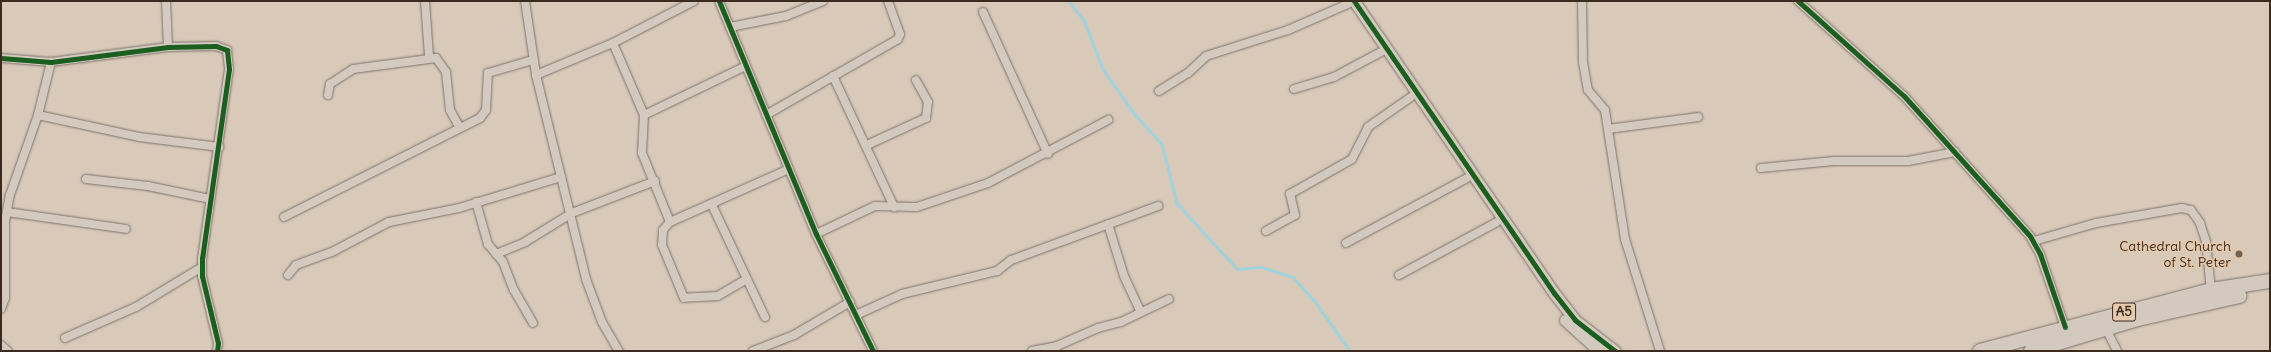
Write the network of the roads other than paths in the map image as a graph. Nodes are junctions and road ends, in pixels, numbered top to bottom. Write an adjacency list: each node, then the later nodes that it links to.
1 (166, 1): 14 (street)
2 (425, 1): 16 (street)
3 (525, 1): 18 (street)
4 (694, 1): 13 (street)
5 (719, 1): 12 (street)
6 (822, 1): 12 (street)
7 (888, 1): 22 (street)
8 (1582, 1): 34 (street)
9 (1798, 1): 37 (street)
10 (1350, 2): 15 (street); 25 (street); 80 (street)
11 (983, 12): 38 (street)
12 (730, 27): 20 (street)
13 (613, 43): 21 (street); 30 (street)
14 (168, 47): 19 (street); 36 (street)
15 (1381, 52): 24 (street); 27 (street)
16 (429, 56): 26 (street); 33 (street)
17 (1, 58): 19 (street)
18 (533, 60): 21 (street); 33 (street)
19 (51, 62): 29 (street)
20 (746, 66): 28 (street); 30 (street)
21 (536, 75): 41 (street)
22 (833, 76): 28 (street); 35 (street)
23 (916, 80): 35 (street)
24 (1294, 89)
25 (1159, 92)
26 (328, 95)
27 (1411, 96): 42 (street); 57 (street)
28 (766, 114): 40 (street)
29 (38, 115): 36 (street); 50 (street)
30 (644, 115): 44 (street)
31 (1698, 117): 34 (street)
32 (1108, 120): 38 (street)
33 (459, 126): 52 (street)
34 (1608, 129): 88 (street)
35 (867, 145): 49 (street)
36 (219, 147): 45 (street)
37 (1955, 152): 39 (street); 59 (street)
38 (1048, 154): 49 (street)
39 (1761, 168)
40 (789, 169): 47 (street); 58 (street)
41 (561, 177): 46 (street); 51 (street)
42 (1467, 178): 54 (street); 60 (street)
43 (86, 179): 45 (street)
44 (655, 180): 51 (street); 53 (street)
45 (210, 199): 62 (street)
46 (476, 202): 61 (street); 63 (street)
47 (712, 205): 53 (street); 65 (street)
48 (1158, 206): 55 (street)
49 (894, 207): 58 (street)
50 (7, 212): 56 (street); 71 (street)
51 (572, 213): 61 (street); 83 (street)
52 (284, 217)
53 (670, 222): 65 (street)
54 (1497, 222): 64 (street); 80 (street)
55 (1108, 224): 72 (street); 73 (street)
56 (126, 229)
57 (1266, 231)
58 (816, 234): 70 (street)
59 (2034, 241): 67 (street); 76 (street)
60 (1346, 243)
61 (496, 254): 75 (street)
62 (202, 267): 78 (street); 82 (street)
63 (288, 275)
64 (1399, 275)
65 (747, 279): 74 (street)
66 (2270, 281): 67 (highway, A5)
67 (2211, 290): 76 (highway, A5)
68 (2270, 291): 77 (highway, A5)
69 (1169, 299): 72 (street)
70 (850, 302): 73 (street); 84 (street)
71 (1, 309)
72 (1140, 310): 86 (street)
73 (856, 315): 85 (street)
74 (765, 317)
75 (533, 323)
76 (2065, 327): 89 (highway, A5)
77 (2106, 329): 90 (highway, A5); 91 (street)
78 (65, 338)
79 (1, 345): 81 (street)
80 (1597, 348): 87 (street)
81 (8, 351)
82 (217, 351)
83 (618, 351)
84 (753, 351)
85 (871, 351)
86 (1032, 351)
87 (1615, 351)
88 (1660, 351)
89 (1980, 351)
90 (2031, 351)
91 (2117, 351)

